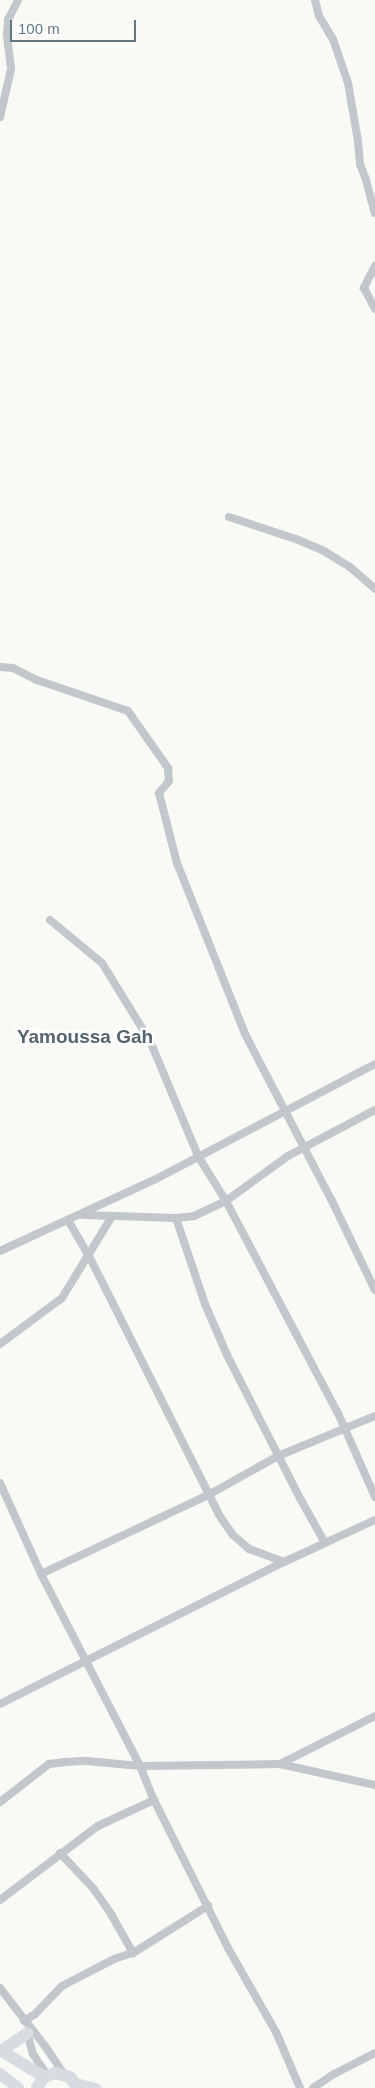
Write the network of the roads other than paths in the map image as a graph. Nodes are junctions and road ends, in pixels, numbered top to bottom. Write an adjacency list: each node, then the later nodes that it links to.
1 (18, 0): 3 (street)
2 (315, 0): 4 (street)
3 (0, 117)
4 (375, 213)
5 (375, 266): 6 (street)
6 (375, 309)
7 (230, 517): 8 (street)
8 (374, 586)
9 (0, 668): 12 (street)
10 (50, 920): 15 (street)
11 (375, 1064): 12 (street)
12 (285, 1110): 14 (street); 15 (street)
13 (375, 1110): 14 (street)
14 (304, 1147): 16 (street); 23 (street)
15 (198, 1156): 16 (street); 17 (street)
16 (226, 1201): 19 (street); 26 (street)
17 (79, 1215): 18 (street); 20 (street)
18 (112, 1216): 19 (street); 22 (street)
19 (176, 1218): 27 (street)
20 (68, 1220): 21 (street); 22 (street)
21 (0, 1251)
22 (88, 1254): 24 (street); 29 (street)
23 (375, 1290)
24 (0, 1344)
25 (375, 1416): 26 (street)
26 (346, 1429): 27 (street); 30 (street)
27 (278, 1456): 29 (street); 32 (street)
28 (0, 1483): 34 (street)
29 (210, 1494): 33 (street); 34 (street)
30 (375, 1497)
31 (375, 1520): 32 (street)
32 (325, 1542): 33 (street)
33 (284, 1562): 35 (street)
34 (41, 1574): 35 (street)
35 (86, 1662): 36 (street); 39 (street)
36 (0, 1704)
37 (375, 1716): 38 (street)
38 (280, 1764): 39 (street); 40 (street)
39 (140, 1766): 41 (street); 42 (street)
40 (375, 1785)
41 (154, 1800): 43 (street); 45 (street)
42 (0, 1802)
43 (60, 1853): 44 (street); 46 (street)
44 (0, 1900)
45 (208, 1906): 46 (street); 57 (street)
46 (133, 1952): 48 (street)
47 (0, 1988): 48 (street)
48 (26, 2026): 49 (main road); 52 (street); 53 (street)
49 (1, 2051): 53 (main road)
50 (375, 2053): 58 (street)
51 (0, 2074): 55 (main road)
52 (63, 2074): 53 (main road); 54 (main road)
53 (43, 2080)
54 (76, 2085): 56 (main road)
55 (18, 2088)
56 (95, 2088)
57 (300, 2088)
58 (313, 2088)

